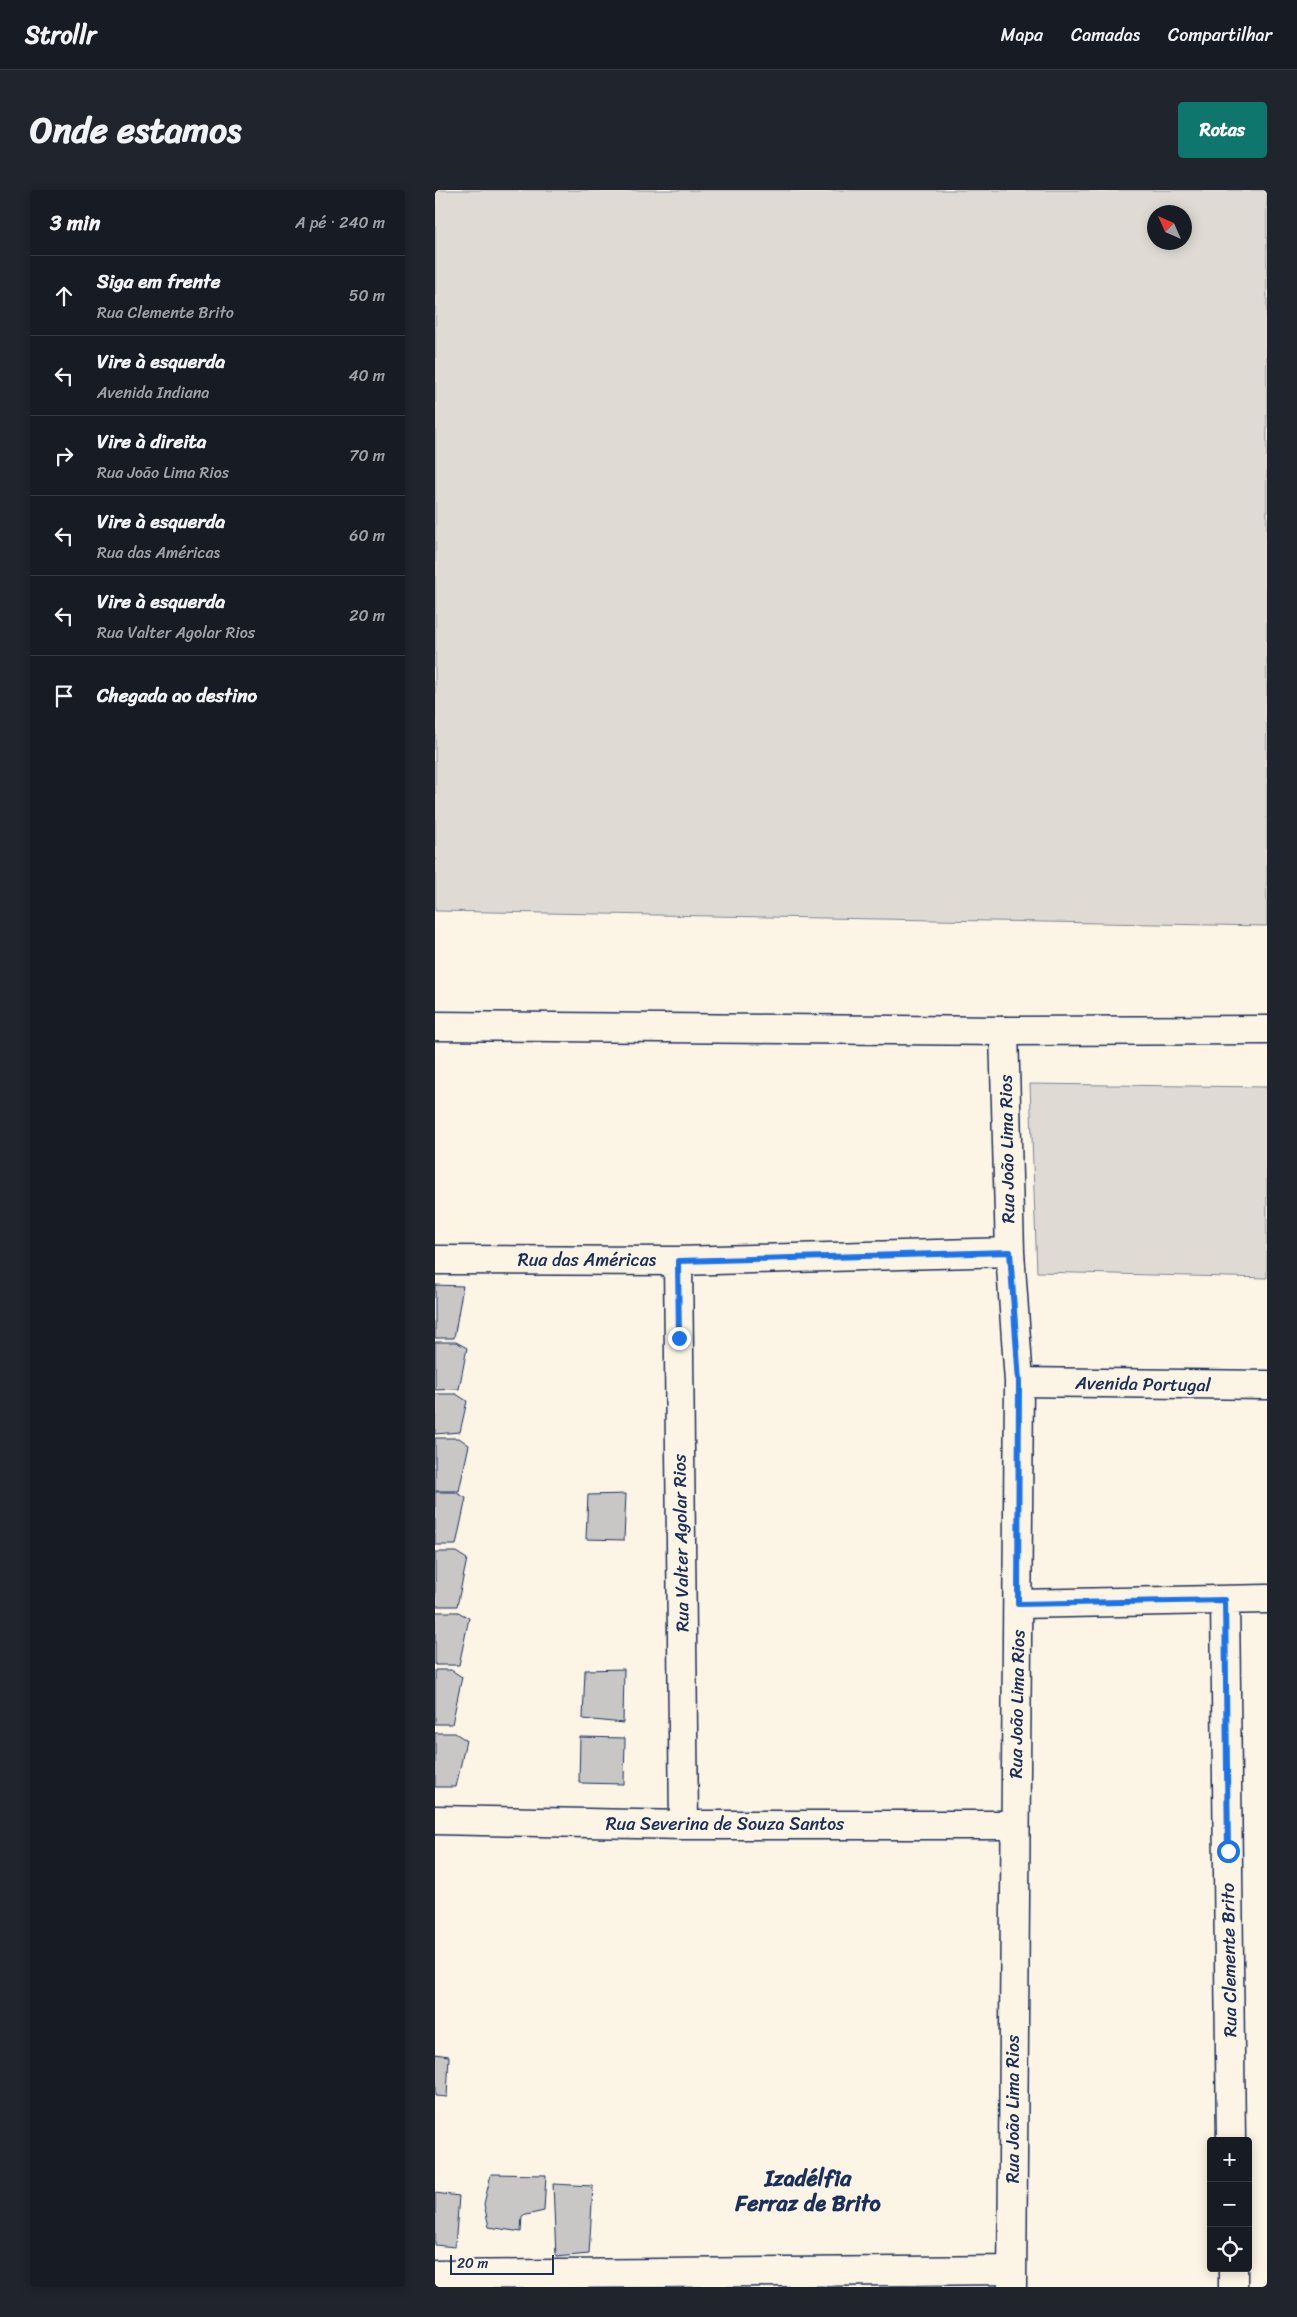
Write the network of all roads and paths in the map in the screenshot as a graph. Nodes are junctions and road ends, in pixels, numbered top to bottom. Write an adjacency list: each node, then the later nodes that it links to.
1 (435, 1026): 3 (street)
2 (1267, 1030): 3 (street)
3 (1004, 1031): 4 (street, Rua João Lima Rios)
4 (1010, 1252): 6 (street, Rua das Américas); 7 (street, Rua João Lima Rios)
5 (435, 1260): 6 (street, Rua das Américas)
6 (678, 1261): 13 (street, Rua Valter Agolar Rios)
7 (1019, 1382): 8 (street, Avenida Portugal); 11 (street, Rua João Lima Rios)
8 (1267, 1385)
9 (1267, 1599): 10 (street)
10 (1225, 1600): 11 (street); 15 (street, Rua Clemente Brito)
11 (1018, 1604): 14 (street, Rua João Lima Rios)
12 (435, 1820): 13 (street, Rua Severina de Souza Santos)
13 (684, 1825): 14 (street, Rua Severina de Souza Santos)
14 (1015, 1825): 18 (street, Rua João Lima Rios)
15 (1231, 2137)
16 (1233, 2272): 19 (street)
17 (435, 2276): 18 (street)
18 (1012, 2278)
19 (1233, 2287)

